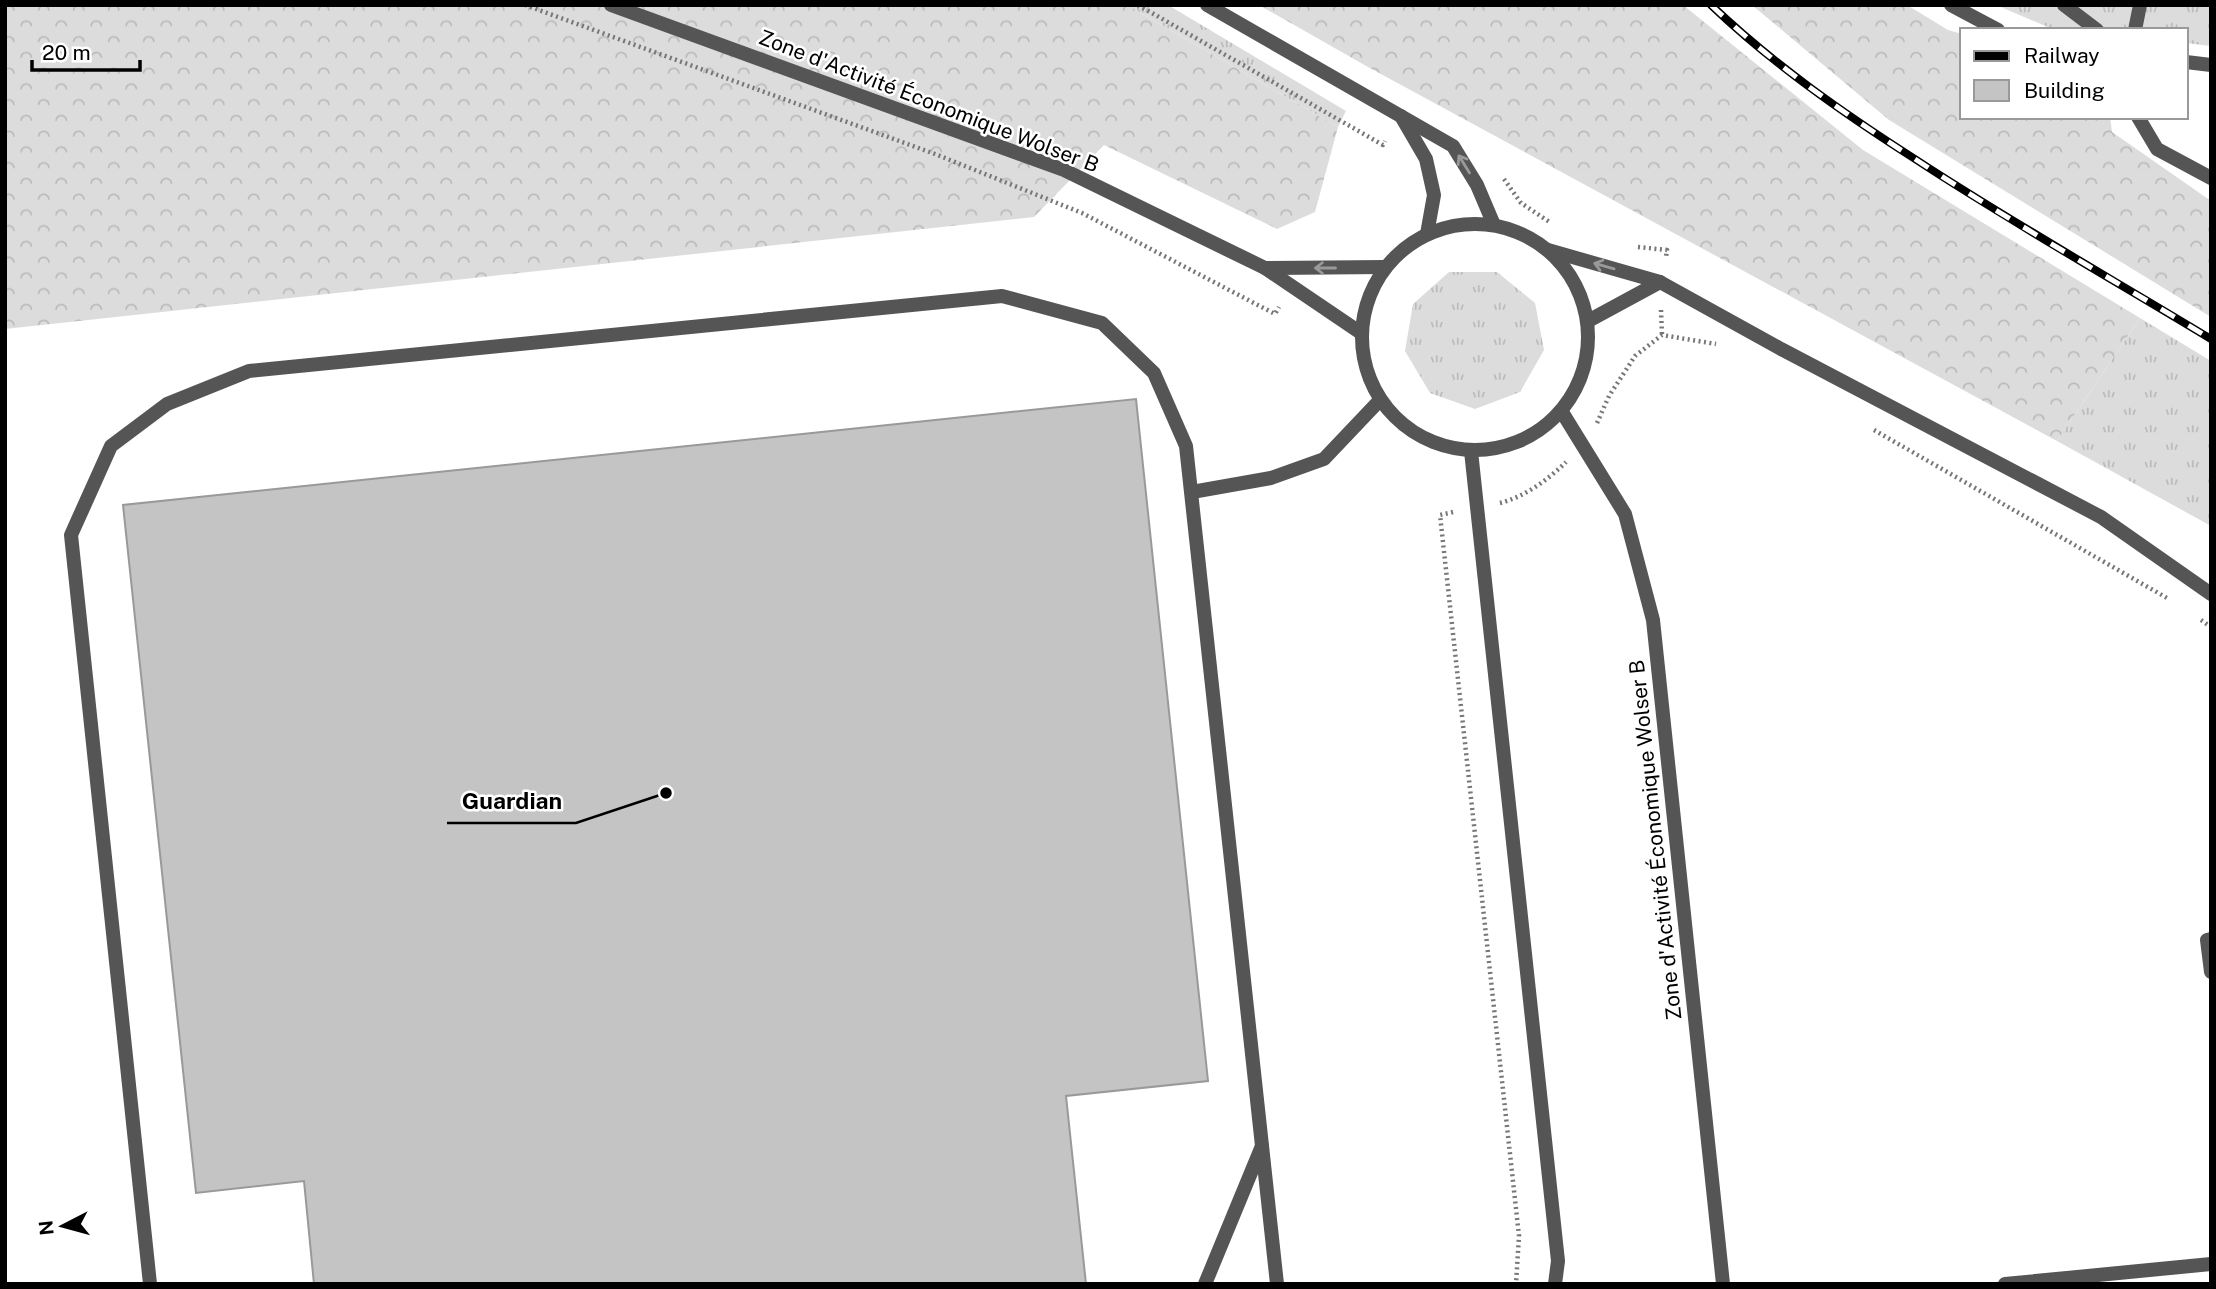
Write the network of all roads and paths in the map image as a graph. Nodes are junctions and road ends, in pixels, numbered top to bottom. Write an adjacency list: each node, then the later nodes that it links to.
1 (525, 5): 21 (path)
2 (611, 5): 19 (lane, Zone d'Activité Économique Wolser B)
3 (1207, 5): 12 (lane)
4 (1951, 5): 7 (lane)
5 (2064, 5): 8 (lane)
6 (2140, 5): 9 (lane)
7 (1994, 28)
8 (2094, 28)
9 (2135, 28)
10 (2188, 62): 11 (lane)
11 (2211, 65)
12 (1401, 115): 15 (lane, one-way to 12); 16 (lane)
13 (2139, 119): 14 (lane)
14 (2211, 177)
15 (1494, 225): 16 (lane); 17 (lane)
16 (1427, 234): 18 (lane)
17 (1548, 250): 20 (lane, one-way to 17); 22 (lane)
18 (1385, 267): 19 (lane, Zone d'Activité Économique Wolser B, one-way to 19); 23 (lane)
19 (1265, 268): 21 (lane, Zone d'Activité Économique Wolser B)
20 (1660, 282): 22 (lane); 31 (lane)
21 (1292, 286): 23 (lane, Zone d'Activité Économique Wolser B)
22 (1588, 321): 27 (lane)
23 (1361, 333): 26 (lane)
24 (1662, 335): 25 (path)
25 (1722, 345)
26 (1380, 400): 29 (lane); 30 (lane)
27 (1562, 412): 29 (lane); 43 (lane, Zone d'Activité Économique Wolser B)
28 (1870, 428): 32 (path)
29 (1471, 452): 42 (lane)
30 (1192, 492): 37 (lane); 39 (lane)
31 (2211, 594)
32 (2178, 604)
33 (2200, 619): 34 (path)
34 (2211, 627)
35 (2211, 939): 36 (lane)
36 (2211, 972)
37 (1262, 1145): 40 (lane); 41 (lane)
38 (2211, 1264): 44 (lane)
39 (150, 1284)
40 (1205, 1284)
41 (1277, 1284)
42 (1555, 1284)
43 (1723, 1284)
44 (2005, 1284)

